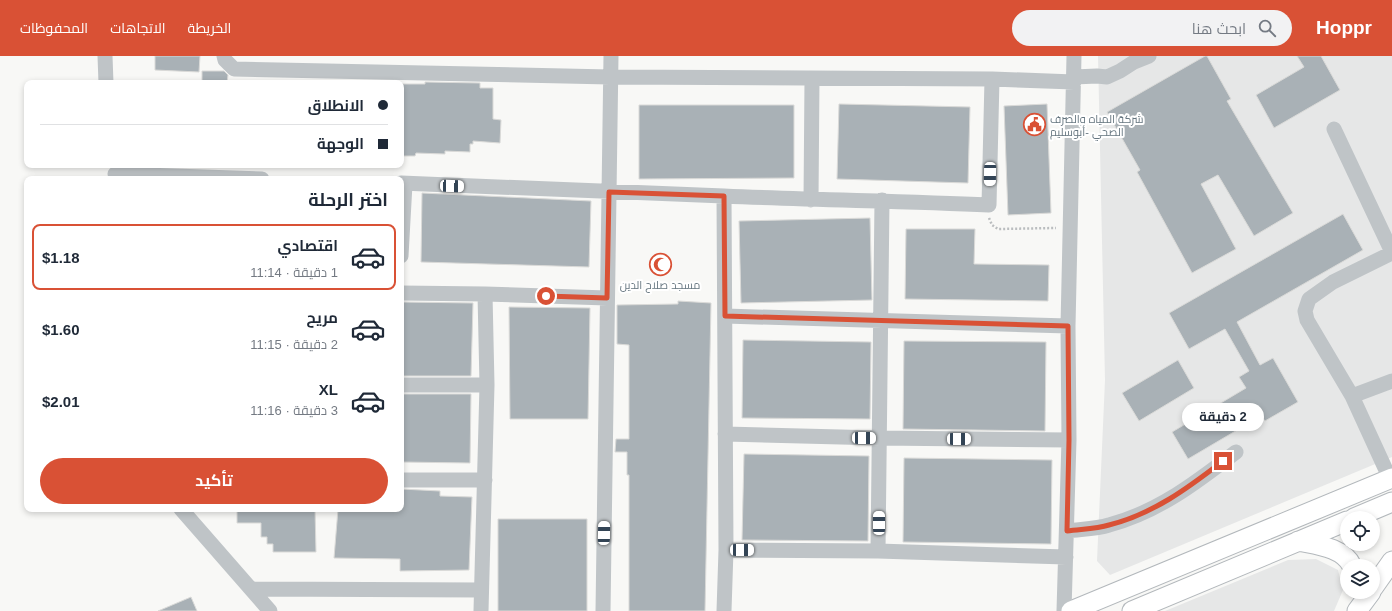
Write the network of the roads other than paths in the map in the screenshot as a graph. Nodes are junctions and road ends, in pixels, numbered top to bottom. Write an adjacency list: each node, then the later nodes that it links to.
1 (105, 56): 10 (street)
2 (224, 56): 6 (street)
3 (611, 56): 6 (street)
4 (1074, 56): 9 (street)
5 (1149, 56): 9 (street)
6 (610, 77): 7 (street); 15 (street)
7 (812, 79): 8 (street); 17 (street)
8 (992, 79): 9 (street); 18 (street)
9 (1074, 79): 25 (street)
10 (106, 80)
11 (1334, 129): 19 (street)
12 (115, 173): 13 (street)
13 (188, 176)
14 (404, 183): 15 (street)
15 (609, 192): 16 (street); 22 (street)
16 (724, 196): 17 (street); 23 (street)
17 (811, 200): 18 (street)
18 (882, 200): 24 (street)
19 (1392, 252): 29 (street)
20 (404, 293): 21 (street)
21 (485, 294): 22 (street); 28 (street)
22 (607, 298): 55 (street)
23 (725, 316): 24 (street); 30 (street)
24 (881, 321): 25 (street); 31 (street)
25 (1068, 326): 32 (street)
26 (1392, 381): 29 (street)
27 (404, 385): 28 (street)
28 (487, 385): 36 (street)
29 (1352, 396): 34 (street)
30 (725, 434): 31 (street); 43 (street)
31 (880, 438): 32 (street); 44 (street)
32 (1069, 440): 41 (street)
33 (1236, 452): 41 (street)
34 (1391, 478): 58 (main road)
35 (404, 480): 36 (street)
36 (485, 480): 50 (street)
37 (1392, 502): 38 (main road)
38 (1371, 511)
39 (183, 512): 49 (street)
40 (1340, 524): 42 (main road)
41 (1067, 531): 45 (street)
42 (1298, 541): 46 (main road); 59 (main road)
43 (726, 550): 44 (street); 56 (street)
44 (878, 551): 45 (street)
45 (1066, 557): 57 (street)
46 (1347, 559)
47 (1392, 561): 48 (main road)
48 (1380, 578)
49 (252, 589): 50 (street); 53 (street)
50 (482, 590): 54 (street)
51 (1352, 599): 60 (main road)
52 (1366, 599): 61 (main road)
53 (270, 611)
54 (481, 611)
55 (603, 611)
56 (724, 611)
57 (1064, 611)
58 (1071, 611)
59 (1132, 611)
60 (1348, 611)
61 (1358, 611)

